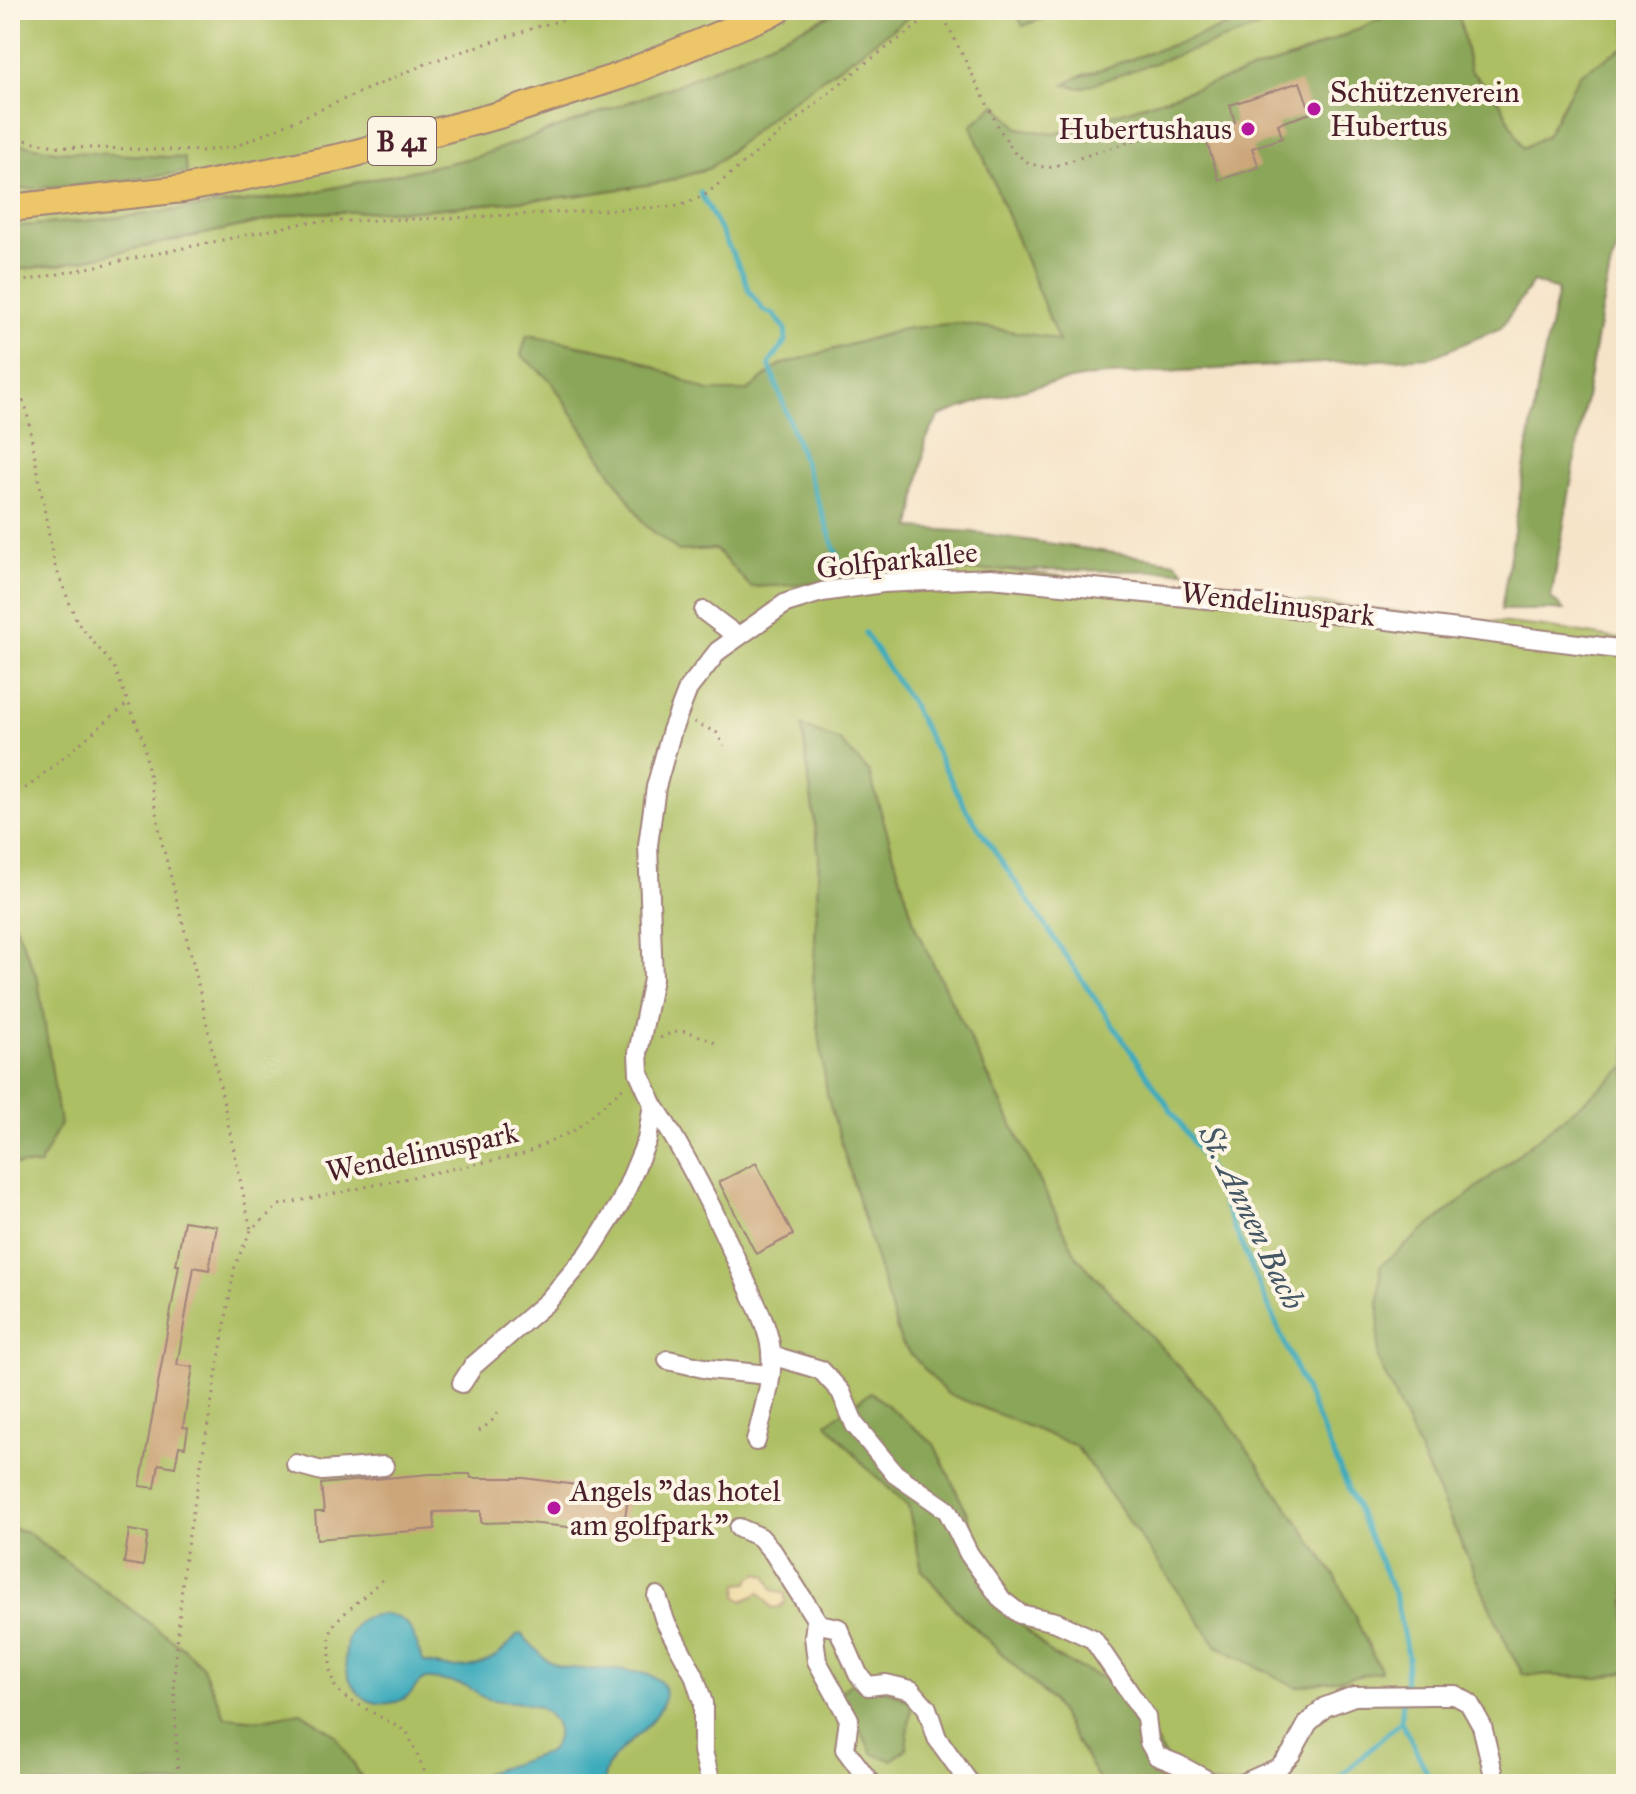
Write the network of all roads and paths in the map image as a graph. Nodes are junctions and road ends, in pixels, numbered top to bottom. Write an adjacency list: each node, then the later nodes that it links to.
1 (598, 10): 5 (path)
2 (778, 10): 6 (highway, B 41)
3 (940, 10): 4 (path); 7 (path)
4 (1179, 126)
5 (10, 137)
6 (10, 208)
7 (10, 284)
8 (10, 371): 12 (path)
9 (704, 611): 10 (lane)
10 (737, 636): 11 (lane, Golfparkallee); 18 (lane, Golfparkallee)
11 (1626, 650)
12 (129, 702): 15 (path); 20 (path)
13 (690, 721): 14 (path)
14 (724, 746)
15 (10, 794)
16 (660, 1028): 17 (path)
17 (718, 1044)
18 (639, 1073): 19 (lane, Golfparkallee); 20 (path, Wendelinuspark)
19 (653, 1104): 21 (lane, Golfparkallee); 24 (lane)
20 (251, 1230): 34 (path, Wendelinuspark)
21 (771, 1355): 23 (lane); 39 (lane)
22 (668, 1360): 23 (lane)
23 (769, 1375): 27 (lane)
24 (462, 1383)
25 (498, 1413): 26 (path)
26 (479, 1431)
27 (756, 1441)
28 (296, 1464): 29 (lane)
29 (384, 1466)
30 (739, 1528): 33 (lane)
31 (382, 1580): 35 (path)
32 (657, 1596): 36 (lane)
33 (816, 1620): 37 (lane); 38 (lane)
34 (178, 1784)
35 (430, 1784)
36 (711, 1784)
37 (871, 1784)
38 (970, 1784)
39 (1214, 1784)
40 (1242, 1784): 41 (lane)
41 (1496, 1784)

